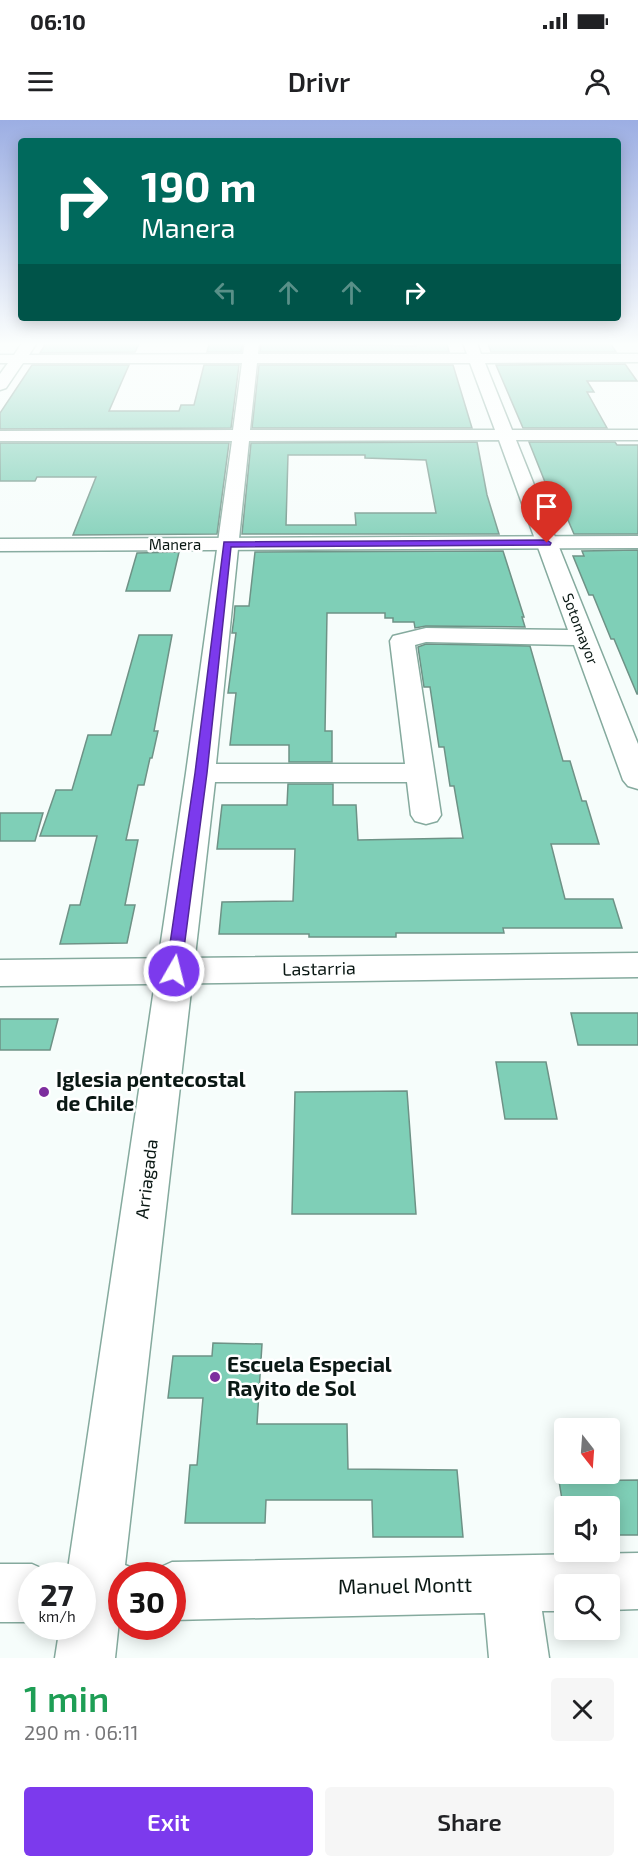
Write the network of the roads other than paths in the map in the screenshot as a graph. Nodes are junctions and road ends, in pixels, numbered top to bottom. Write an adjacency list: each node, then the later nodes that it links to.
1 (242, 415): 5 (street, Arriagada)
2 (498, 415): 6 (street, Sotomayor)
3 (638, 435): 6 (street)
4 (0, 436): 5 (street)
5 (239, 436): 6 (street); 9 (street, Arriagada)
6 (506, 436): 8 (street, Sotomayor)
7 (638, 542): 8 (street, Manera)
8 (547, 543): 9 (street, Manera); 11 (street, Sotomayor)
9 (227, 544): 10 (street, Manera); 14 (street, Arriagada)
10 (0, 546)
11 (583, 638): 12 (street, Sotomayor); 15 (street)
12 (608, 701): 13 (street); 16 (street, Sotomayor)
13 (638, 701)
14 (201, 773): 15 (street); 19 (street, Arriagada)
15 (419, 773): 17 (street)
16 (638, 780)
17 (426, 815)
18 (638, 965): 19 (street, Lastarria)
19 (174, 971): 20 (street, Lastarria); 24 (street, Arriagada)
20 (0, 973)
21 (638, 1581): 22 (street, Manuel Montt)
22 (510, 1584): 23 (street, Manuel Montt); 28 (street)
23 (186, 1591)
24 (99, 1592): 27 (street, Arriagada)
25 (0, 1593): 26 (street)
26 (18, 1593)
27 (85, 1658)
28 (519, 1658)

